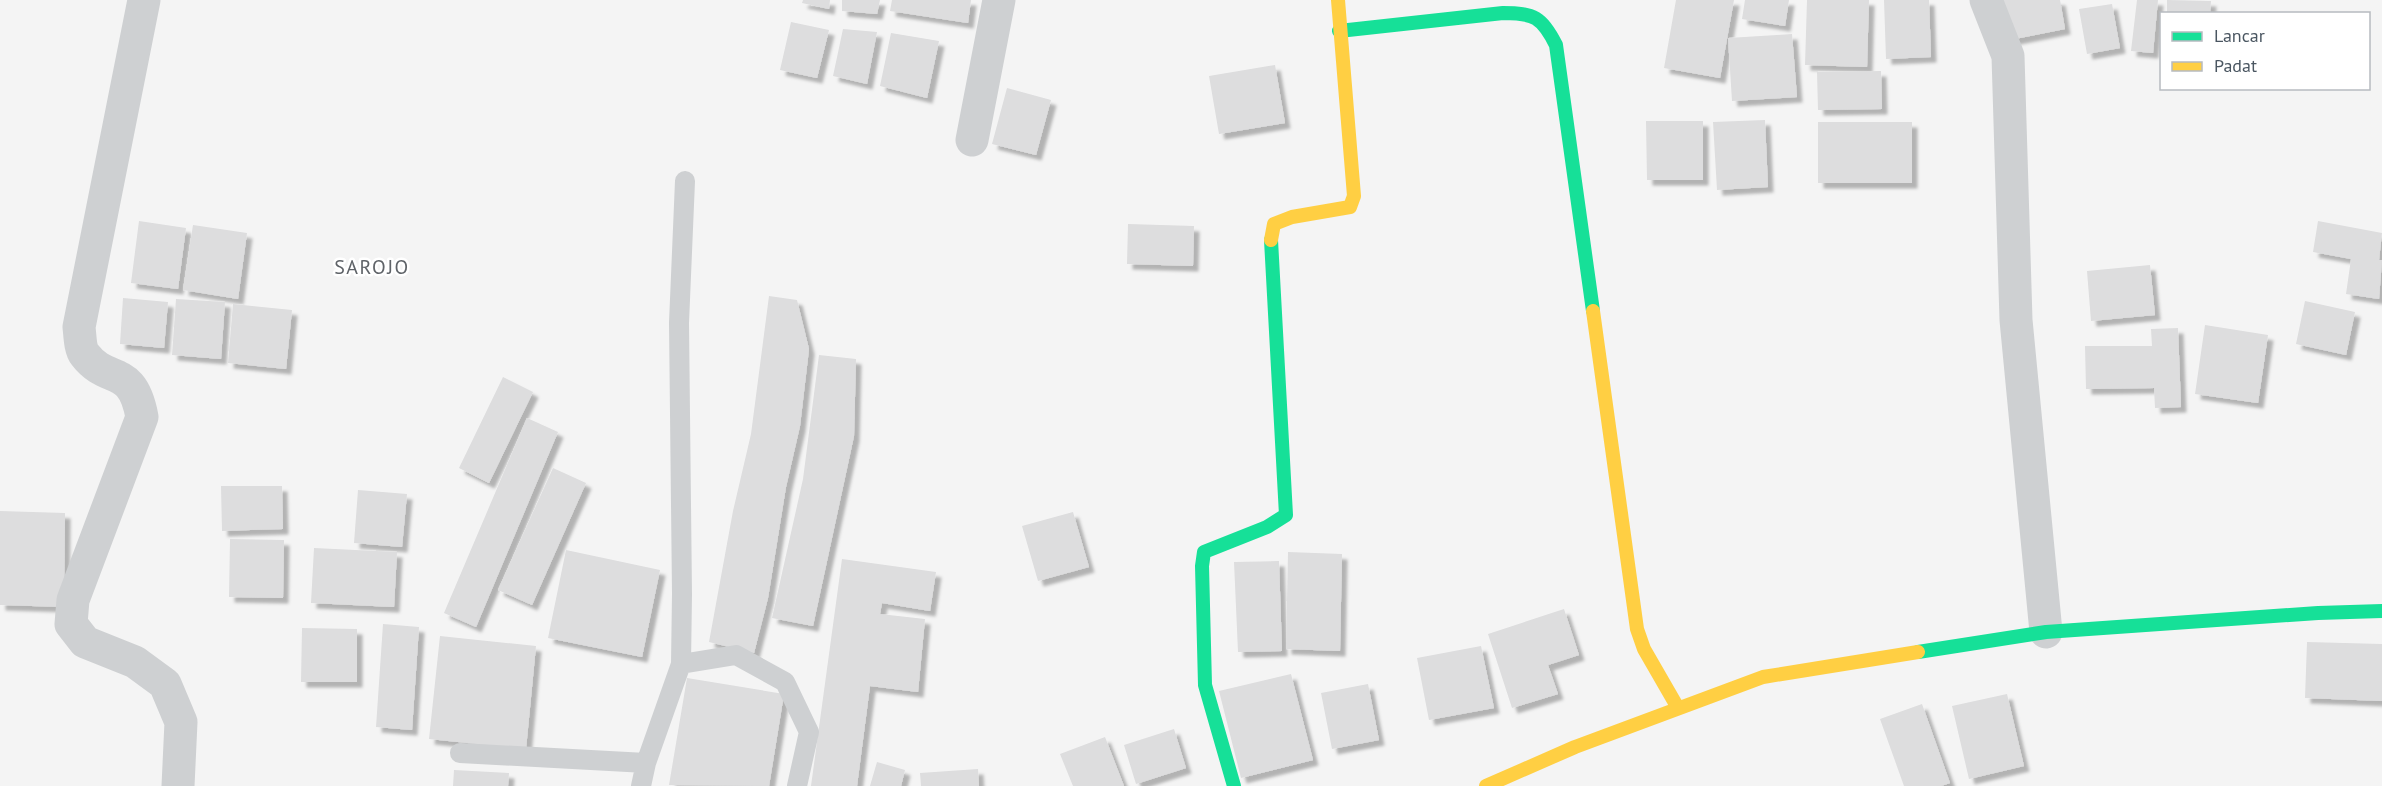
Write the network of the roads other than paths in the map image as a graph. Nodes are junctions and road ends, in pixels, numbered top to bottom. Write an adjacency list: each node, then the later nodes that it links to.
1 (144, 0): 14 (street)
2 (999, 0): 6 (street)
3 (1338, 0): 5 (street)
4 (1986, 0): 9 (street)
5 (1339, 31): 11 (street); 17 (street)
6 (972, 140)
7 (686, 181): 10 (lane)
8 (2382, 611): 9 (street)
9 (2046, 632): 11 (street)
10 (681, 664): 13 (lane); 16 (lane)
11 (1678, 708): 18 (street)
12 (460, 753): 13 (lane)
13 (646, 763): 15 (lane)
14 (178, 786)
15 (641, 786)
16 (797, 786)
17 (1234, 786)
18 (1486, 786)

